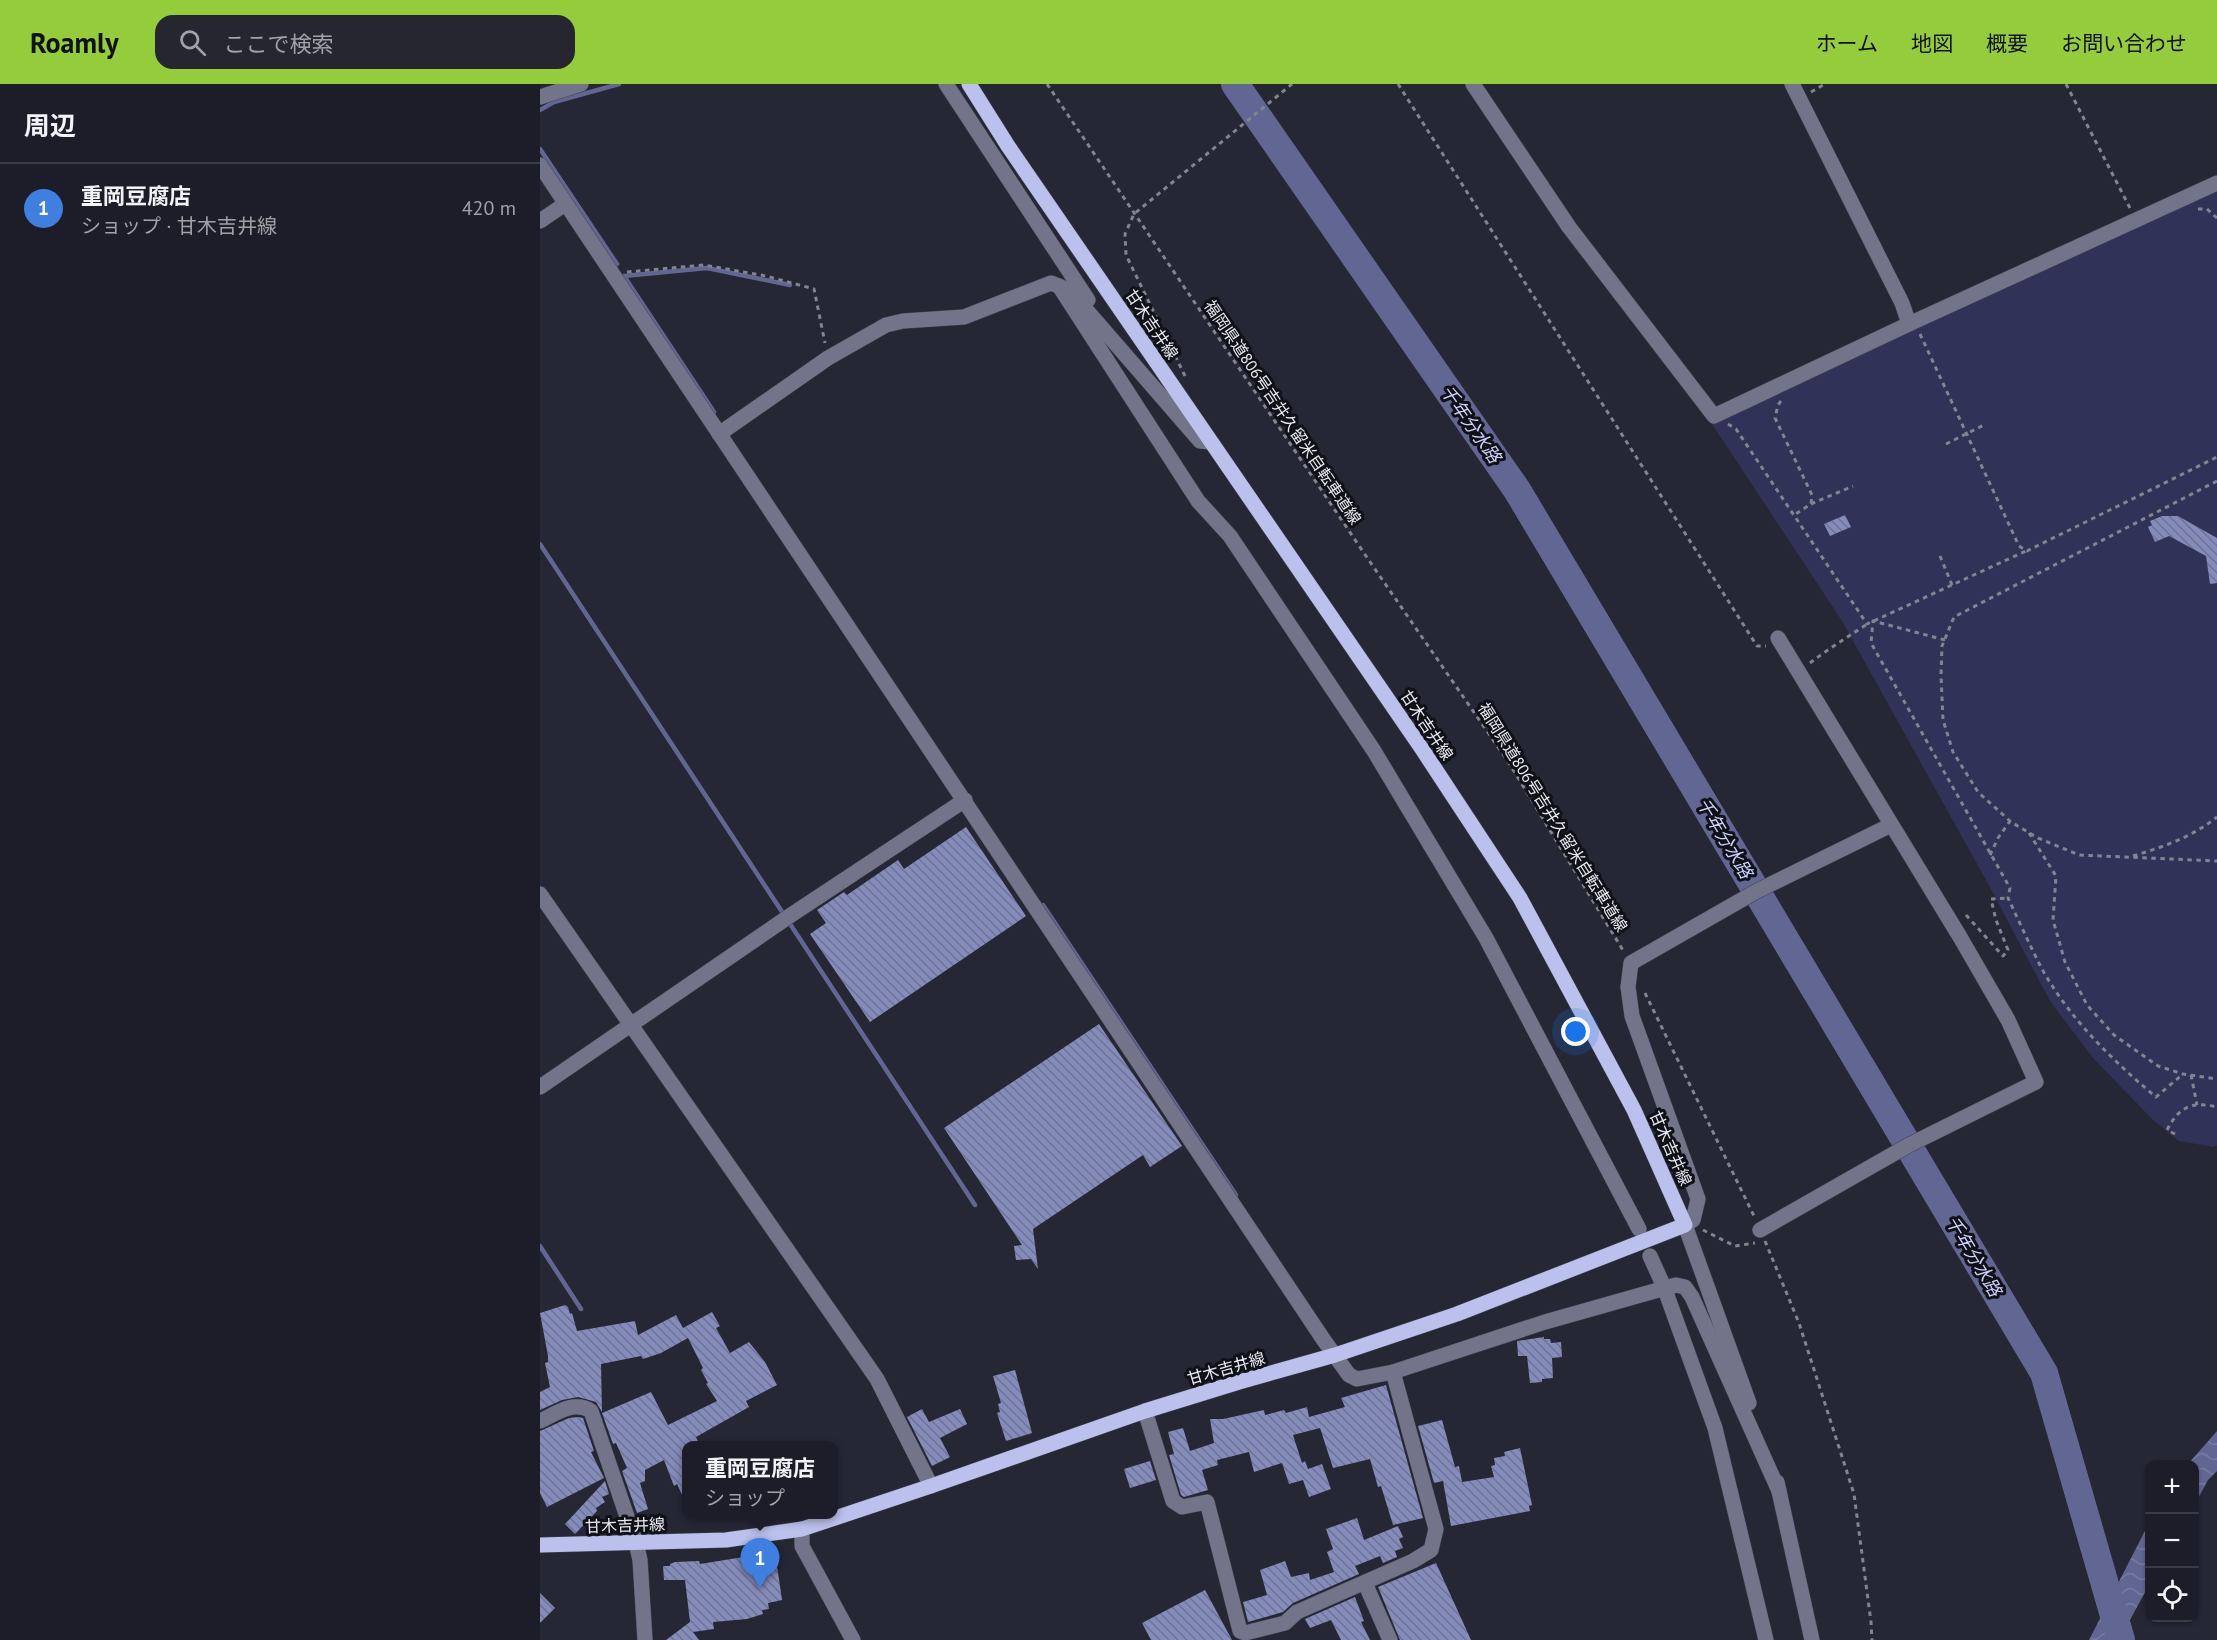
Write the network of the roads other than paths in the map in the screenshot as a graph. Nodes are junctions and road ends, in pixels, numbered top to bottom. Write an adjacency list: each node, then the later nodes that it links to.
1 (581, 84): 6 (street)
2 (946, 84): 12 (street)
3 (969, 84): 15 (main road, 甘木吉井線)
4 (1473, 84): 13 (street)
5 (1792, 84): 13 (street)
6 (540, 97)
7 (540, 165): 9 (street)
8 (2217, 183): 13 (street)
9 (565, 204): 10 (street); 14 (street)
10 (540, 221)
11 (1059, 286): 12 (street); 14 (street); 23 (street)
12 (1101, 327): 15 (street)
13 (1915, 332)
14 (719, 434): 17 (street)
15 (1210, 442): 22 (main road, 甘木吉井線)
16 (1780, 641): 18 (street)
17 (965, 800): 20 (street); 27 (street)
18 (1891, 825): 22 (street); 24 (street)
19 (540, 894): 20 (street)
20 (632, 1025): 21 (street); 31 (street)
21 (540, 1088)
22 (1689, 1222): 27 (main road, 甘木吉井線); 32 (street)
23 (1638, 1229)
24 (1763, 1236)
25 (1650, 1256): 26 (street)
26 (1664, 1287): 28 (street); 32 (street); 42 (street)
27 (1335, 1355): 28 (street); 29 (main road, 甘木吉井線)
28 (1393, 1372): 38 (street)
29 (1145, 1411): 31 (main road, 甘木吉井線); 38 (street)
30 (540, 1421): 36 (street)
31 (931, 1486): 33 (main road, 甘木吉井線)
32 (1779, 1491): 43 (street)
33 (838, 1516)
34 (830, 1519): 35 (main road, 甘木吉井線)
35 (802, 1528): 36 (main road, 甘木吉井線); 40 (street)
36 (636, 1543): 37 (main road, 甘木吉井線); 39 (street)
37 (540, 1545)
38 (1365, 1583): 41 (street)
39 (645, 1640)
40 (853, 1640)
41 (1390, 1640)
42 (1766, 1640)
43 (1812, 1640)

